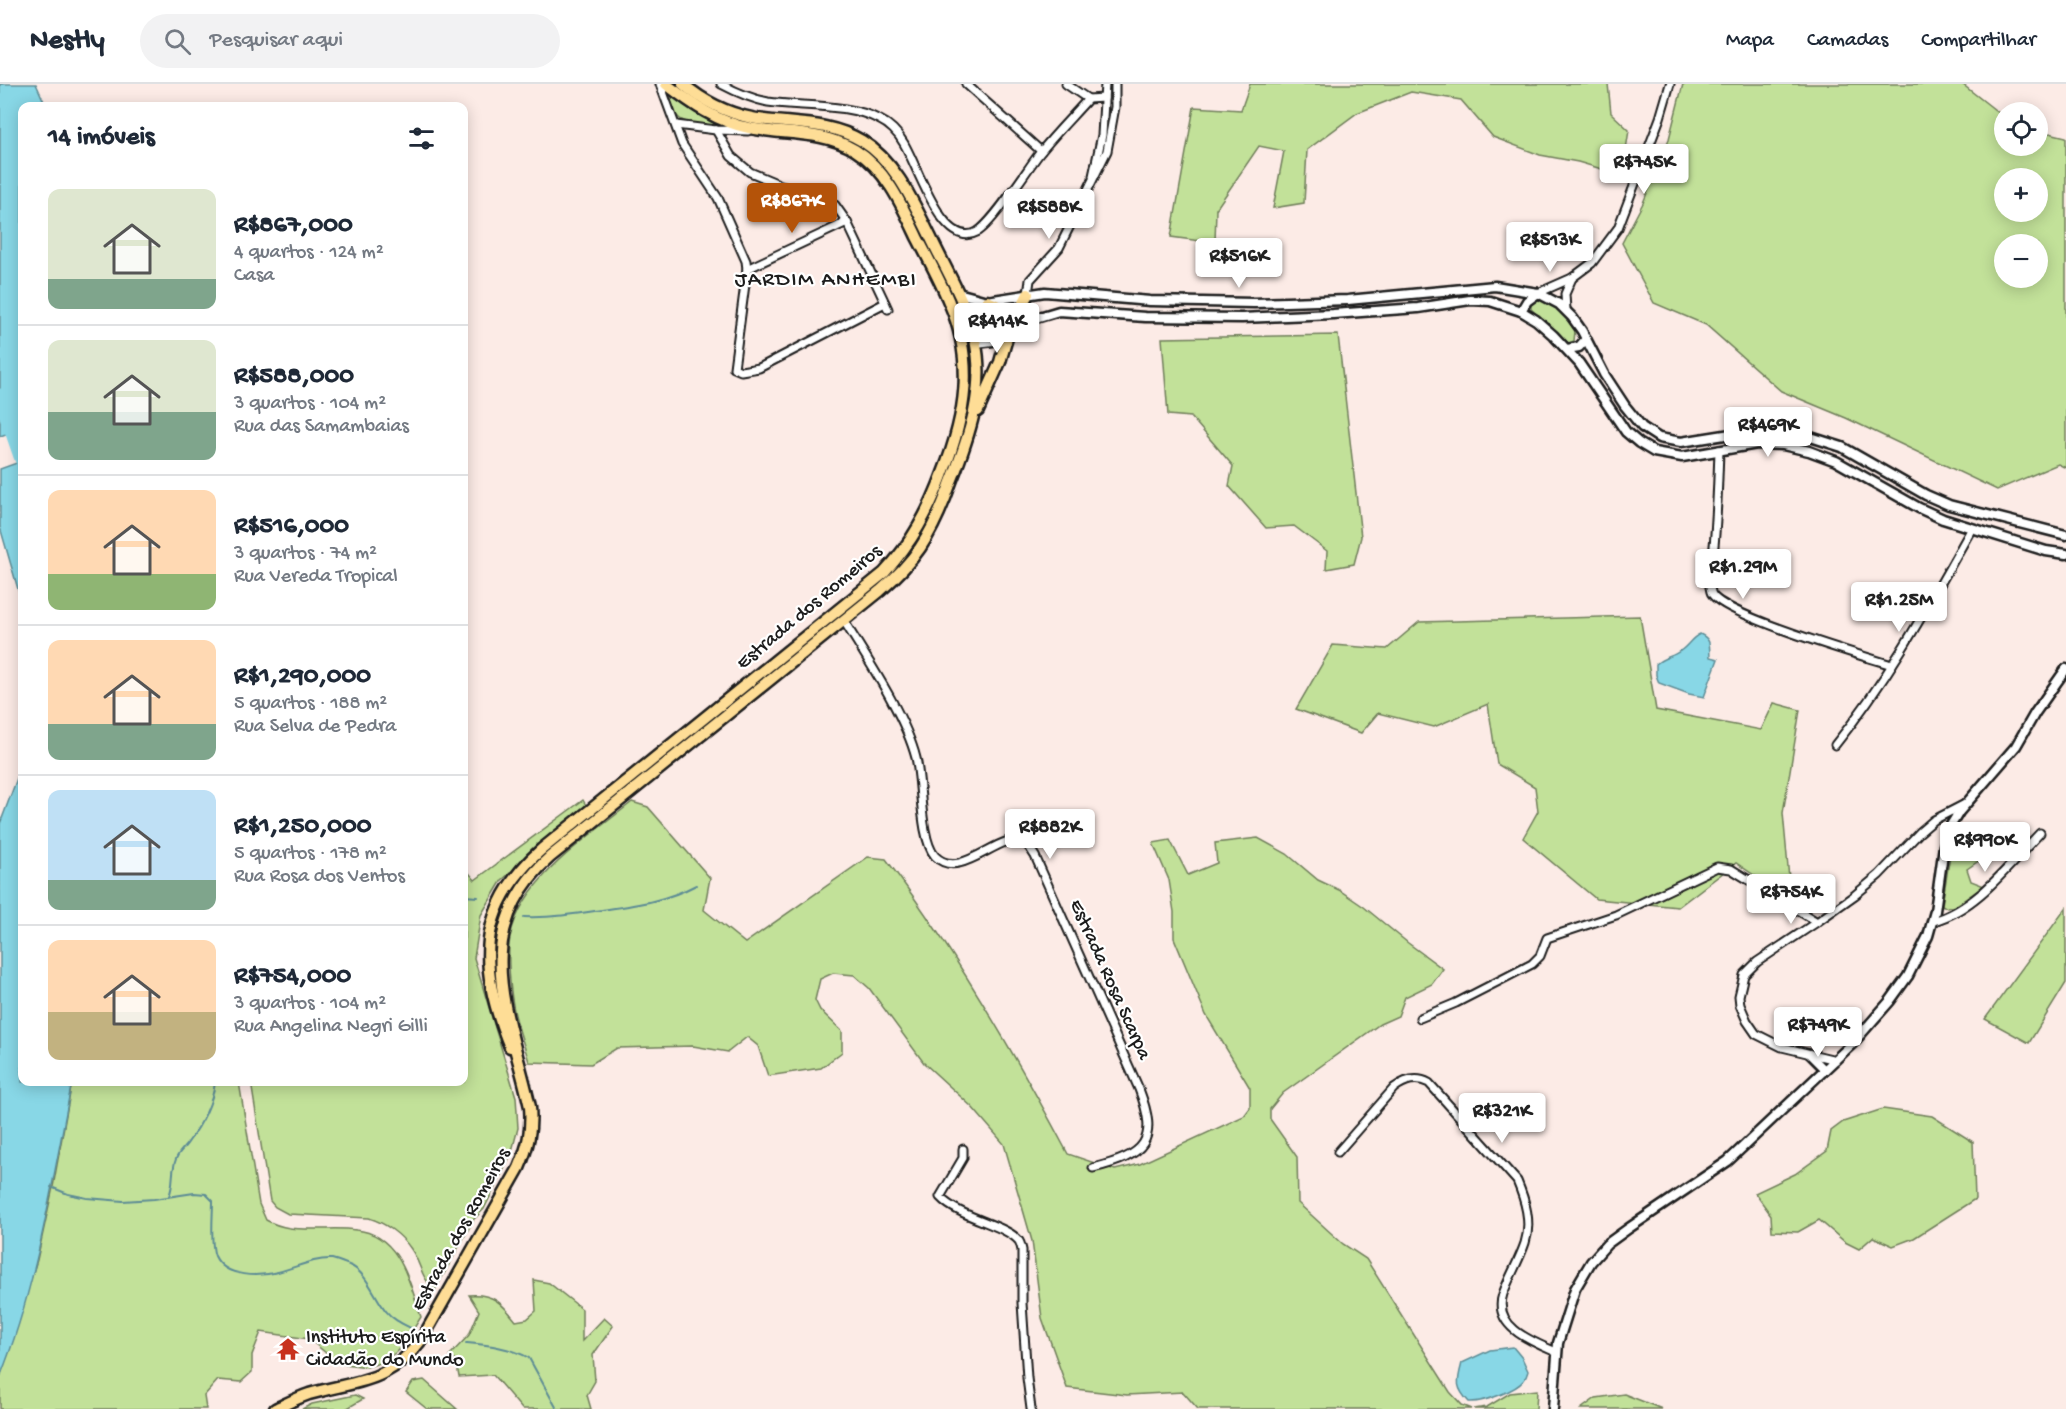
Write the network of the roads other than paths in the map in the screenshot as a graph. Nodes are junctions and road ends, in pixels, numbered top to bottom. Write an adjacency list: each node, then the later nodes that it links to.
1 (660, 84): 12 (street)
2 (666, 84): 14 (main road, Estrada dos Romeiros)
3 (683, 84): 20 (main road, Estrada dos Romeiros)
4 (721, 84): 15 (street)
5 (966, 84): 15 (street)
6 (1066, 84): 11 (street)
7 (1105, 84): 10 (street)
8 (1115, 84): 16 (street)
9 (1670, 84): 19 (street)
10 (1104, 98): 11 (street); 16 (street)
11 (1088, 99): 15 (street)
12 (676, 125): 13 (street); 18 (street)
13 (716, 130): 14 (street); 17 (street)
14 (762, 130): 24 (main road, Estrada dos Romeiros)
15 (1041, 152)
16 (1090, 186): 22 (street)
17 (847, 222): 18 (street); 18 (street)
18 (747, 269)
19 (1572, 278): 21 (street); 25 (street)
20 (958, 293): 23 (street); 29 (main road, Estrada dos Romeiros)
21 (1538, 293): 22 (street); 25 (street); 26 (street)
22 (1028, 294): 23 (street); 27 (main road)
23 (987, 301): 27 (main road)
24 (950, 303): 29 (main road); 48 (main road, Estrada dos Romeiros)
25 (1566, 310): 28 (street)
26 (1521, 311): 27 (street); 30 (street)
27 (1009, 331): 29 (street); 31 (main road)
28 (1586, 339): 30 (street); 34 (street)
29 (976, 343): 31 (main road, Estrada dos Romeiros)
30 (1567, 349): 32 (street)
31 (970, 431): 36 (main road, Estrada dos Romeiros)
32 (1719, 450): 33 (street); 37 (street)
33 (1972, 528): 35 (street); 37 (street)
34 (2066, 535)
35 (2066, 554)
36 (844, 621): 48 (main road, Estrada dos Romeiros); 51 (street, Estrada Rosa Scarpa)
37 (1892, 665): 39 (street)
38 (2066, 669): 40 (street)
39 (1835, 745)
40 (1967, 803): 42 (street); 43 (street)
41 (2040, 833): 42 (street)
42 (1933, 921): 46 (street)
43 (1817, 922): 44 (street); 45 (street)
44 (1420, 1018)
45 (1809, 1054): 46 (street); 47 (street)
46 (1836, 1060): 47 (street)
47 (1825, 1070): 52 (street)
48 (523, 1080): 53 (main road, Estrada dos Romeiros)
49 (963, 1149): 54 (street)
50 (1338, 1152): 52 (street)
51 (1093, 1168)
52 (1556, 1352): 55 (street)
53 (275, 1409)
54 (1031, 1409)
55 (1553, 1409)

